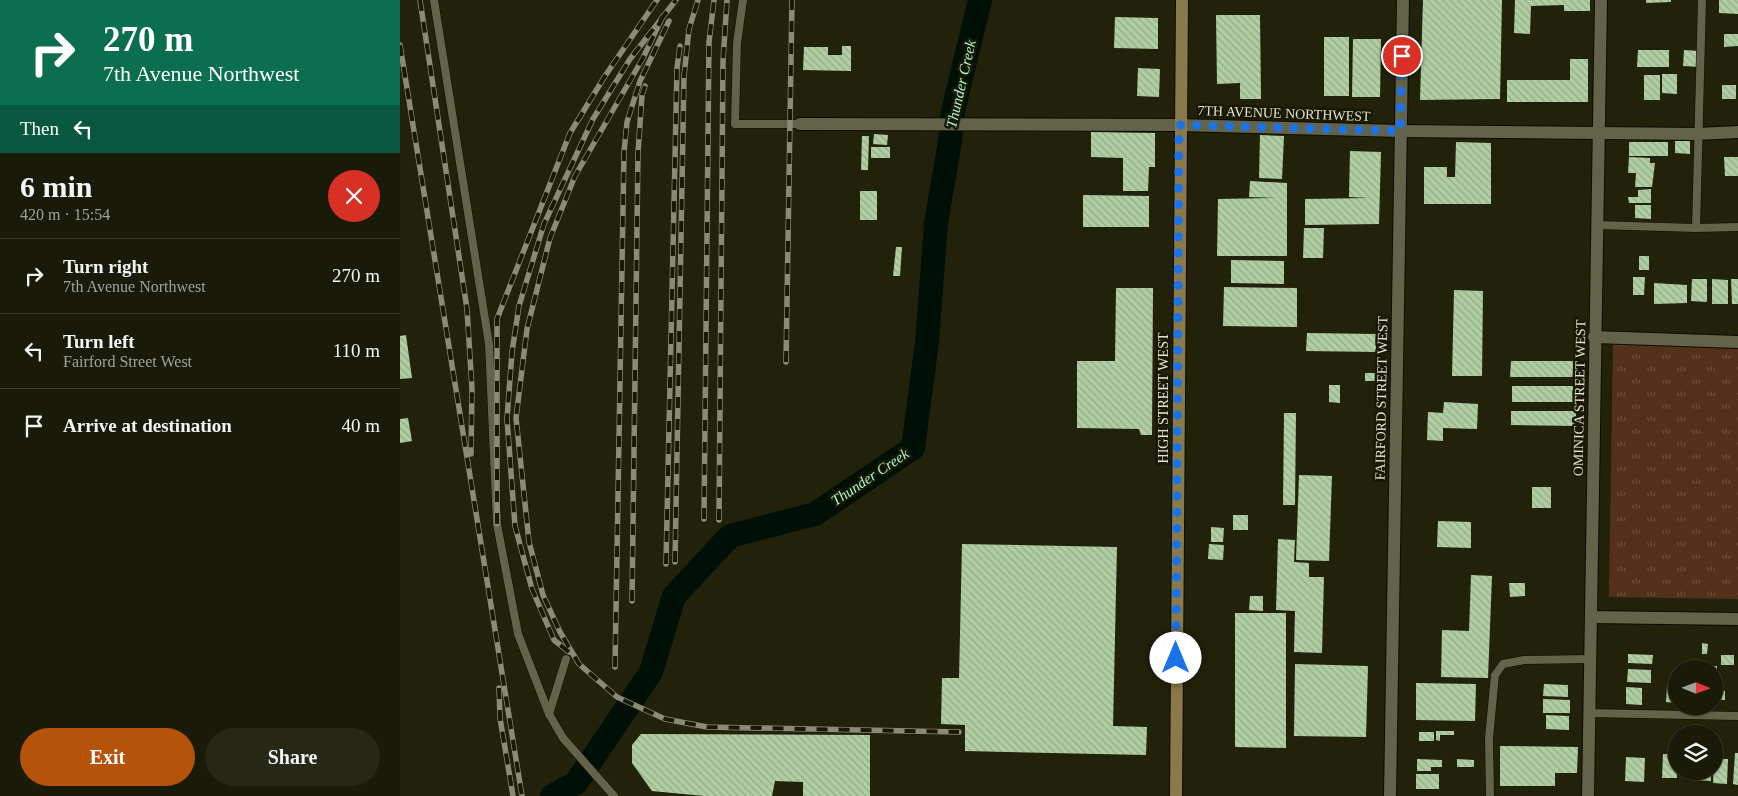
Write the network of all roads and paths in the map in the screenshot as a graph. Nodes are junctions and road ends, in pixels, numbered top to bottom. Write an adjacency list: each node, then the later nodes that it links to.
1 (434, 0): 23 (lane)
2 (743, 0): 7 (lane)
3 (1182, 0): 8 (main road, HIGH STREET WEST)
4 (1403, 0): 9 (street, FAIRFORD STREET WEST)
5 (1601, 0): 11 (street, OMINICA STREET WEST)
6 (1702, 0): 12 (lane)
7 (800, 124): 8 (street, 7TH AVENUE NORTHWEST)
8 (1179, 125): 9 (street, 7TH AVENUE NORTHWEST); 26 (main road, HIGH STREET WEST)
9 (1400, 131): 11 (street, 7TH AVENUE NORTHWEST); 27 (street, FAIRFORD STREET WEST)
10 (1738, 132): 12 (street, 7TH AVENUE NORTHWEST)
11 (1600, 133): 12 (street, 7TH AVENUE NORTHWEST); 13 (street, OMINICA STREET WEST)
12 (1697, 134): 15 (lane)
13 (1597, 225): 15 (lane); 16 (street, OMINICA STREET WEST)
14 (1738, 227): 15 (lane)
15 (1696, 228)
16 (1594, 338): 17 (street); 18 (street, OMINICA STREET WEST)
17 (1738, 342)
18 (1591, 617): 19 (street); 21 (street, OMINICA STREET WEST)
19 (1738, 619)
20 (566, 658): 23 (lane)
21 (1591, 659): 22 (street, OMINICA STREET WEST); 28 (lane)
22 (1590, 713): 24 (lane); 29 (street, OMINICA STREET WEST)
23 (549, 714): 25 (lane)
24 (1738, 716)
25 (614, 796)
26 (1176, 796)
27 (1390, 796)
28 (1490, 796)
29 (1588, 796)

